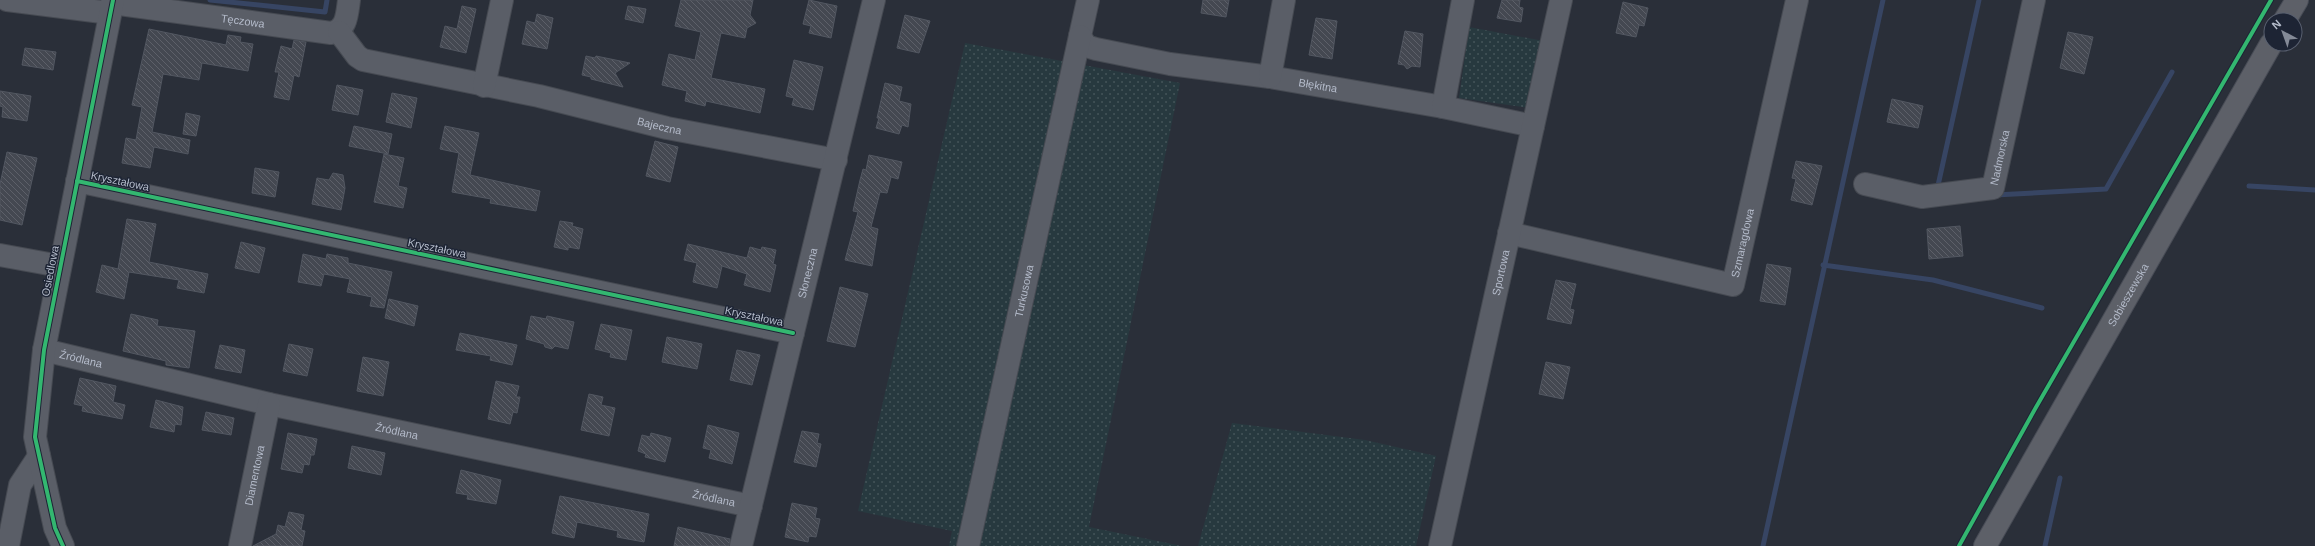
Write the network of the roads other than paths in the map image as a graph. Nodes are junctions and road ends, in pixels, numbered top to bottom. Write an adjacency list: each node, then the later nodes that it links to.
1 (6, 0): 12 (street, Tęczowa)
2 (349, 0): 14 (street)
3 (502, 0): 18 (street)
4 (874, 0): 21 (street, Słoneczna)
5 (1088, 0): 15 (street, Turkusowa)
6 (1284, 0): 17 (street)
7 (1463, 0): 19 (street)
8 (1561, 0): 20 (street, Sportowa)
9 (1797, 0): 24 (street, Szmaragdowa)
10 (2034, 0): 23 (street, Nadmorska)
11 (2296, 0): 13 (main road)
12 (112, 6): 14 (street, Tęczowa); 22 (street, Osiedlowa)
13 (2289, 12)
14 (339, 32): 18 (street, Bajeczna)
15 (1080, 36): 17 (street); 36 (street, Turkusowa)
16 (2266, 52): 38 (main road, Sobieszewska)
17 (1270, 77): 19 (street, Błękitna)
18 (484, 86): 21 (street, Bajeczna)
19 (1443, 107): 20 (street, Błękitna)
20 (1533, 126): 24 (street, Sportowa)
21 (836, 160): 27 (street, Słoneczna)
22 (77, 181): 26 (street, Osiedlowa); 27 (street, Kryształowa)
23 (1865, 184)
24 (1510, 233): 37 (street, Sportowa)
25 (0, 255): 26 (street)
26 (60, 266): 28 (street, Osiedlowa)
27 (793, 333): 31 (street, Słoneczna)
28 (44, 350): 29 (street, Źródlana); 30 (street, Osiedlowa)
29 (269, 404): 31 (street, Źródlana); 34 (street, Diamentowa)
30 (39, 456): 32 (street); 33 (street, Osiedlowa)
31 (751, 506): 35 (street, Słoneczna)
32 (8, 546)
33 (63, 546)
34 (240, 546)
35 (741, 546)
36 (968, 546)
37 (1440, 546)
38 (1985, 546)

